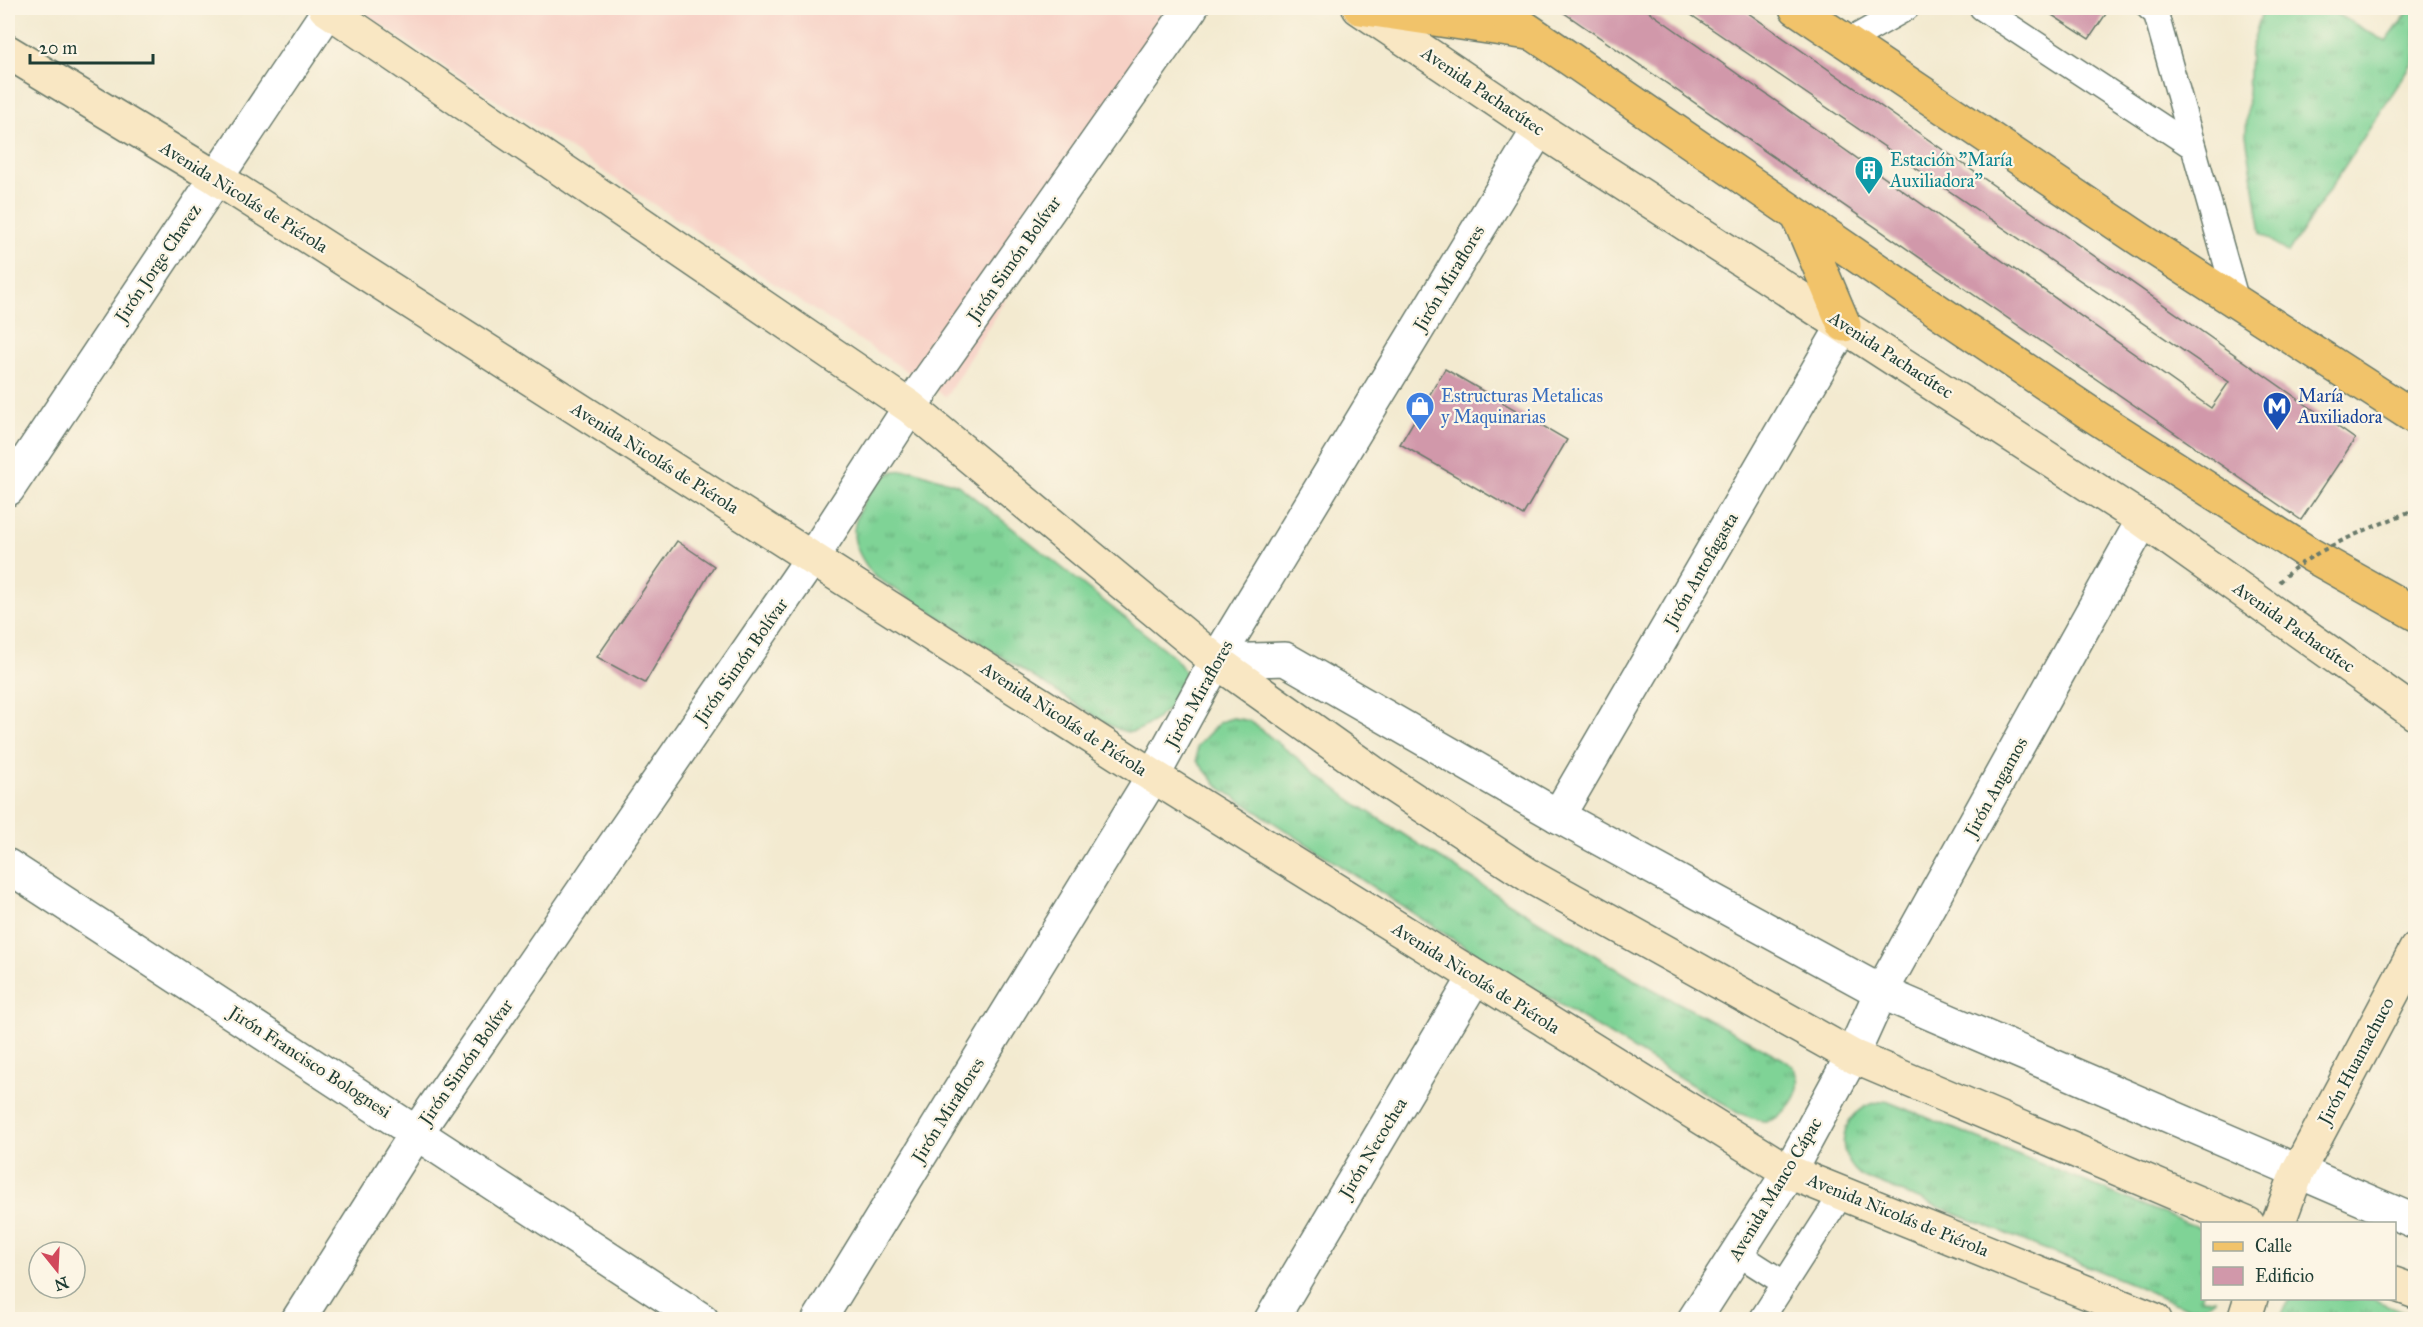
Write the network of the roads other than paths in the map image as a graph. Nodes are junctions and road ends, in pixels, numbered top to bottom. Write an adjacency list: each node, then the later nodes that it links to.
1 (328, 8): 14 (street, Jirón Jorge Chavez); 18 (main road)
2 (1191, 8): 18 (street, Jirón Simón Bolívar)
3 (1360, 8): 9 (main road); 12 (main road, Avenida Pachacútec)
4 (1496, 8): 9 (main road)
5 (1796, 8): 10 (main road)
6 (1907, 8): 10 (lane)
7 (1982, 8): 13 (lane)
8 (2148, 8): 13 (lane)
9 (1535, 34): 15 (main road)
10 (1845, 42): 16 (main road)
11 (8, 52): 14 (main road, Avenida Nicolás de Piérola)
12 (1539, 129): 17 (main road, Avenida Pachacútec); 24 (street, Jirón Miraflores)
13 (2193, 147): 16 (lane)
14 (215, 177): 20 (street, Jirón Jorge Chavez); 22 (main road, Avenida Nicolás de Piérola)
15 (1798, 216): 17 (main road); 23 (main road)
16 (2237, 302): 19 (main road)
17 (1844, 325): 21 (main road, Avenida Pachacútec); 27 (street, Jirón Antofagasta)
18 (910, 407): 22 (street, Jirón Simón Bolívar); 24 (main road)
19 (2415, 418)
20 (8, 489)
21 (2144, 520): 25 (main road, Avenida Pachacútec); 31 (street, Jirón Angamos)
22 (812, 558): 26 (main road, Avenida Nicolás de Piérola); 33 (street, Jirón Simón Bolívar)
23 (2405, 609)
24 (1216, 661): 26 (street, Jirón Miraflores); 27 (street); 32 (main road)
25 (2415, 714)
26 (1153, 776): 30 (main road, Avenida Nicolás de Piérola); 47 (street, Jirón Miraflores)
27 (1558, 816): 31 (street)
28 (8, 866): 33 (street, Jirón Francisco Bolognesi)
29 (2415, 948): 35 (main road, Jirón Huamachuco)
30 (1475, 977): 34 (main road, Avenida Nicolás de Piérola); 48 (street, Jirón Necochea)
31 (1881, 992): 32 (street, Jirón Angamos); 35 (street)
32 (1852, 1056): 34 (street, Avenida Manco Cápac); 37 (main road)
33 (417, 1132): 45 (street, Jirón Simón Bolívar); 46 (street, Jirón Francisco Bolognesi)
34 (1789, 1172): 36 (main road, Avenida Nicolás de Piérola); 40 (street, Avenida Manco Cápac)
35 (2297, 1173): 38 (main road, Jirón Huamachuco); 39 (street)
36 (1844, 1192): 41 (lane); 51 (main road, Avenida Nicolás de Piérola)
37 (2243, 1222)
38 (2279, 1222)
39 (2415, 1222)
40 (1737, 1253): 41 (lane); 49 (street, Avenida Manco Cápac)
41 (1784, 1283): 50 (lane)
42 (2396, 1285): 43 (main road)
43 (2415, 1292)
44 (2251, 1300): 52 (main road)
45 (298, 1320)
46 (702, 1320)
47 (819, 1320)
48 (1271, 1320)
49 (1694, 1320)
50 (1761, 1320)
51 (2155, 1320)
52 (2244, 1320)

